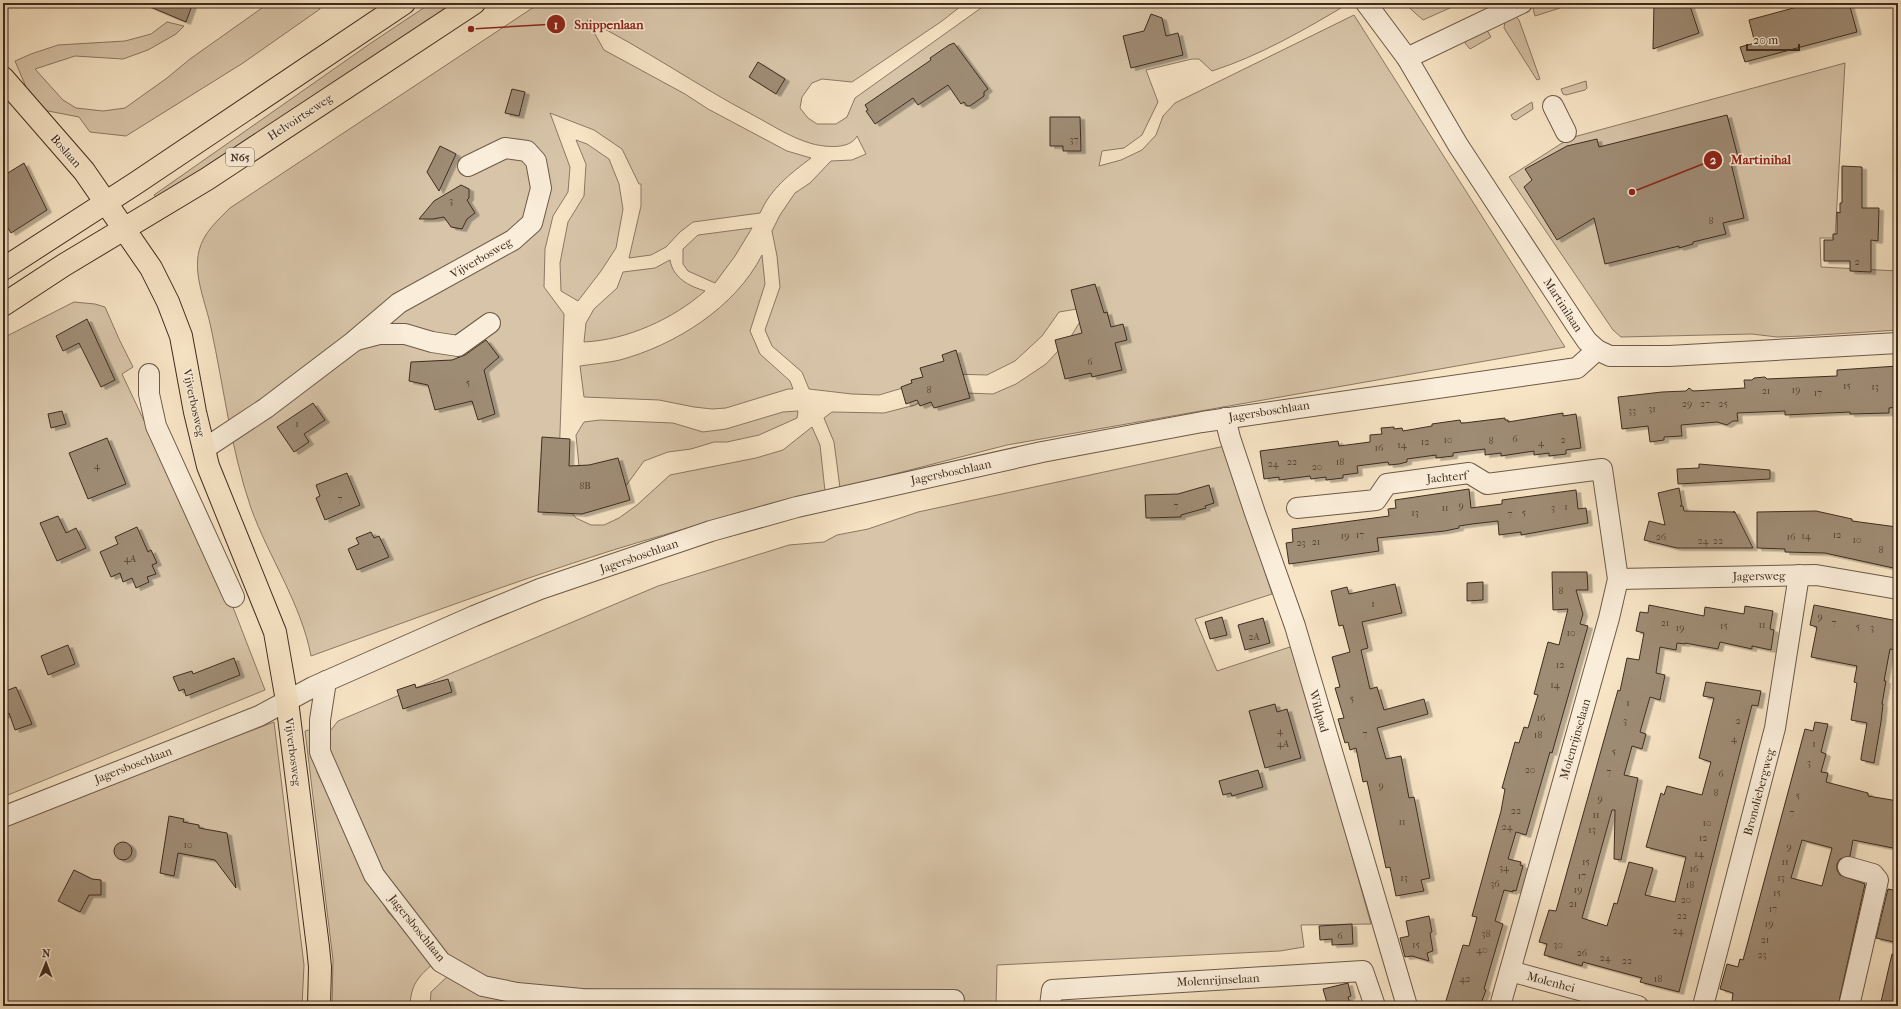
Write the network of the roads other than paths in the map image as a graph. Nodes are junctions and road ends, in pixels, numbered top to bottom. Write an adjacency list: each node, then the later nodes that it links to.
1 (404, 3): 10 (main road)
2 (474, 3): 11 (main road, Helvoirtseweg / N65)
3 (1366, 3): 5 (street, Martinilaan)
4 (1522, 3): 5 (street)
5 (1407, 58): 17 (street, Martinilaan)
6 (3, 78): 10 (main road, Boslaan)
7 (1553, 106): 8 (street)
8 (1566, 132)
9 (468, 166): 15 (street, Vijverbosweg)
10 (104, 203): 11 (main road, Boslaan); 12 (main road)
11 (124, 229): 13 (main road, Helvoirtseweg / N65); 20 (main road, Vijverbosweg)
12 (3, 269)
13 (3, 305)
14 (490, 323): 15 (street, Vijverbosweg)
15 (352, 342): 20 (street, Vijverbosweg)
16 (1898, 343): 17 (street, Martinilaan)
17 (1597, 350): 19 (street, Jagersboschlaan)
18 (145, 370): 24 (street)
19 (1225, 418): 29 (street, Jagersboschlaan); 38 (street, Wildpad)
20 (204, 448): 22 (main road, Vijverbosweg)
21 (1602, 469): 23 (street, Jachterf); 26 (street, Molenrijnselaan)
22 (224, 508): 24 (street); 30 (main road, Vijverbosweg)
23 (1297, 508)
24 (200, 520): 28 (street)
25 (1799, 575): 26 (street, Jagersweg); 27 (street, Jagersweg); 41 (street, Bronoliebergweg)
26 (1618, 579): 33 (street, Molenrijnselaan)
27 (1898, 590)
28 (234, 597)
29 (326, 681): 30 (street, Jagersboschlaan); 34 (street, Jagersboschlaan)
30 (287, 701): 31 (street, Jagersboschlaan); 35 (main road, Vijverbosweg)
31 (3, 817)
32 (1848, 867): 42 (street)
33 (1510, 971): 39 (street, Molenrijnselaan); 40 (street, Molenhei)
34 (954, 1000)
35 (319, 1006)
36 (1050, 1006): 37 (street, Molenrijnselaan)
37 (1375, 1006)
38 (1407, 1006)
39 (1500, 1006)
40 (1638, 1006)
41 (1703, 1006)
42 (1849, 1006)

